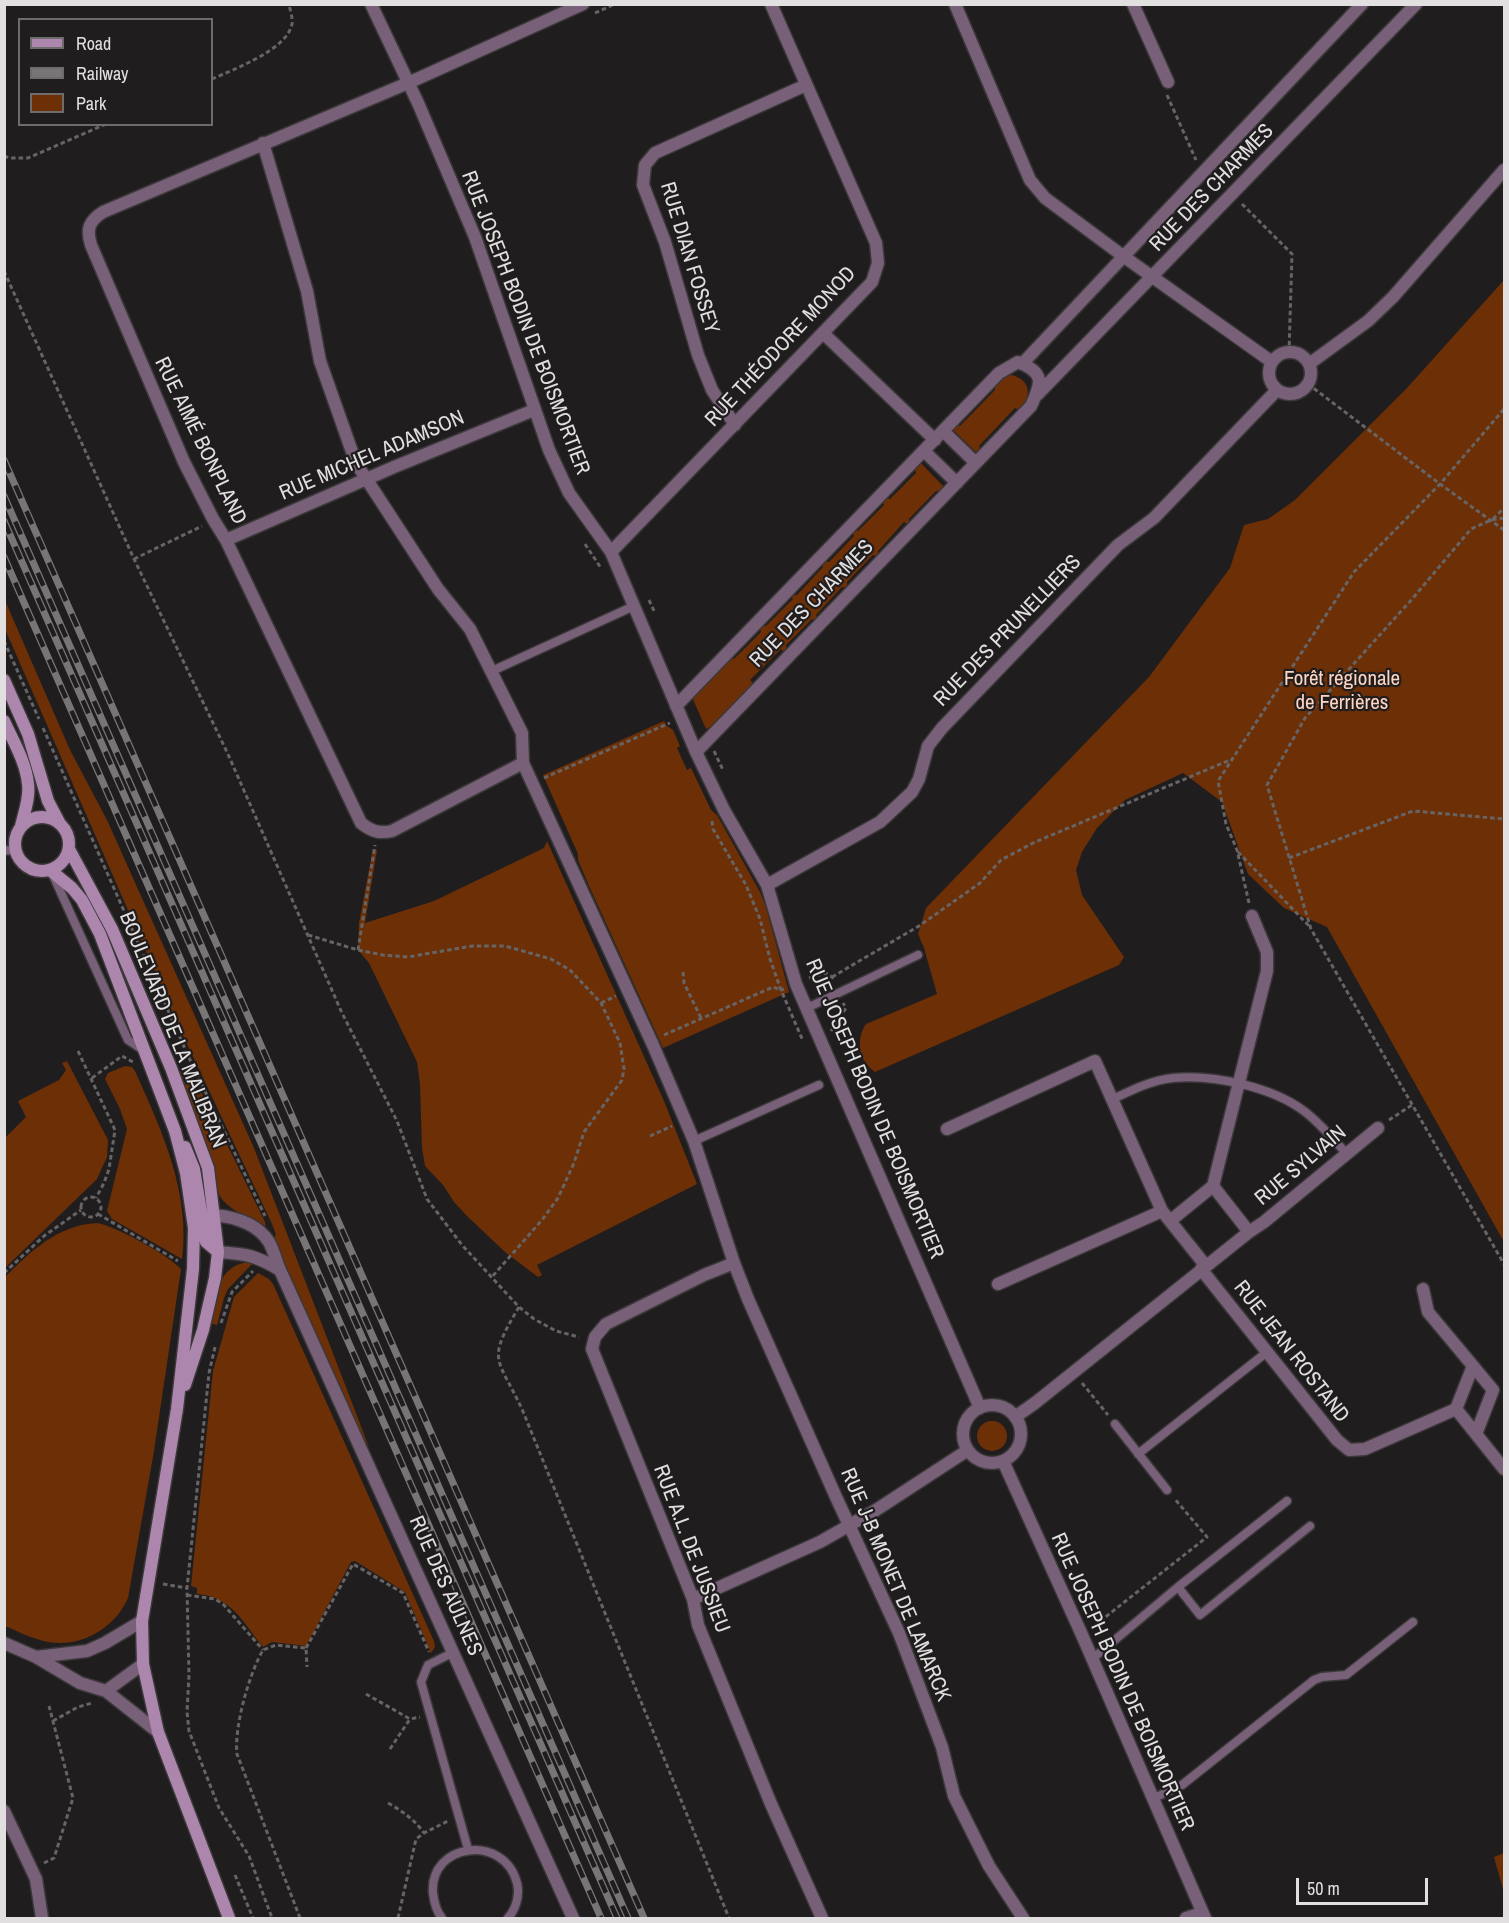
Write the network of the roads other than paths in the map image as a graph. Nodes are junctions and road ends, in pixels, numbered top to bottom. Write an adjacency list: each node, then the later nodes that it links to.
1 (371, 4): 9 (street, RUE JOSEPH BODIN DE BOISMORTIER)
2 (583, 4): 9 (street)
3 (771, 4): 10 (street, RUE THÉODORE MONOD)
4 (955, 4): 13 (street)
5 (1362, 4): 13 (street, RUE DES CHARMES)
6 (1416, 4): 14 (street, RUE DES CHARMES)
7 (1136, 6): 8 (street)
8 (1168, 82)
9 (408, 83): 11 (street, RUE AIMÉ BONPLAND); 21 (street, RUE JOSEPH BODIN DE BOISMORTIER)
10 (806, 85): 15 (street, RUE THÉODORE MONOD); 22 (street, RUE DIAN FOSSEY)
11 (263, 143): 26 (street); 28 (street, RUE AIMÉ BONPLAND)
12 (1504, 170): 18 (street)
13 (1123, 256): 14 (street); 17 (street, RUE DES CHARMES)
14 (1152, 277): 16 (street); 20 (street, RUE DES CHARMES)
15 (823, 333): 22 (street, RUE THÉODORE MONOD); 23 (street)
16 (1272, 362): 18 (street); 19 (street)
17 (1022, 364): 20 (street); 23 (street, RUE DES CHARMES)
18 (1309, 364): 19 (street)
19 (1277, 390): 42 (street, RUE DES PRUNELLIERS)
20 (1034, 398): 25 (street, RUE DES CHARMES)
21 (534, 410): 26 (street, RUE MICHEL ADAMSON); 29 (street, RUE JOSEPH BODIN DE BOISMORTIER)
22 (735, 425): 29 (street, RUE THÉODORE MONOD)
23 (939, 435): 24 (street, RUE DES CHARMES); 25 (street)
24 (924, 451): 27 (street); 33 (street, RUE DES CHARMES)
25 (976, 463): 27 (street, RUE DES CHARMES)
26 (366, 479): 28 (street, RUE MICHEL ADAMSON); 31 (street)
27 (957, 483): 35 (street, RUE DES CHARMES)
28 (226, 540): 36 (street, RUE AIMÉ BONPLAND)
29 (611, 552): 30 (street, RUE JOSEPH BODIN DE BOISMORTIER)
30 (634, 606): 31 (lane); 33 (street, RUE JOSEPH BODIN DE BOISMORTIER)
31 (492, 671): 36 (street)
32 (4, 680): 37 (main road)
33 (676, 706): 35 (street, RUE JOSEPH BODIN DE BOISMORTIER)
34 (4, 721): 38 (main road)
35 (696, 752): 42 (street, RUE JOSEPH BODIN DE BOISMORTIER)
36 (523, 764): 52 (street, RUE J-B MONET DE LAMARCK)
37 (59, 822): 38 (main road); 39 (main road)
38 (21, 826): 40 (main road)
39 (69, 849): 41 (main road); 57 (main road, BOULEVARD DE LA MALIBRAN)
40 (10, 851): 41 (main road)
41 (50, 870): 46 (lane); 46 (main road, BOULEVARD DE LA MALIBRAN)
42 (767, 885): 45 (street, RUE JOSEPH BODIN DE BOISMORTIER)
43 (1252, 916): 48 (street)
44 (918, 955): 45 (lane)
45 (807, 1008): 67 (street, RUE JOSEPH BODIN DE BOISMORTIER)
46 (143, 1050): 57 (main road, BOULEVARD DE LA MALIBRAN)
47 (819, 1085): 52 (lane)
48 (1240, 1085): 49 (lane); 53 (lane); 54 (street)
49 (1113, 1099): 51 (street, RUE JEAN ROSTAND); 55 (street, RUE JEAN ROSTAND)
50 (1378, 1128): 53 (street, RUE SYLVAIN)
51 (947, 1129)
52 (694, 1141): 60 (street, RUE J-B MONET DE LAMARCK)
53 (1346, 1153): 58 (street, RUE SYLVAIN)
54 (1213, 1186): 56 (street); 58 (street)
55 (1162, 1211): 56 (street, RUE JEAN ROSTAND); 63 (street)
56 (1170, 1221): 61 (street, RUE JEAN ROSTAND)
57 (203, 1222): 59 (main road); 62 (street, RUE DES AULNES); 68 (main road, BOULEVARD DE LA MALIBRAN)
58 (1249, 1232): 61 (street, RUE SYLVAIN)
59 (218, 1252): 62 (street); 68 (main road)
60 (734, 1263): 79 (street, RUE J-B MONET DE LAMARCK); 82 (street, RUE A.L. DE JUSSIEU)
61 (1203, 1268): 65 (street, RUE JEAN ROSTAND); 70 (street, RUE SYLVAIN)
62 (280, 1270): 86 (street, RUE DES AULNES)
63 (998, 1284)
64 (1423, 1289): 66 (street)
65 (1267, 1352): 69 (street, RUE JEAN ROSTAND); 74 (lane)
66 (1473, 1366): 69 (street); 72 (street)
67 (980, 1408): 70 (street); 73 (street)
68 (177, 1409): 83 (main road)
69 (1456, 1409): 72 (street)
70 (1015, 1417): 75 (street)
71 (1115, 1424): 74 (lane)
72 (1476, 1434): 76 (street)
73 (968, 1450): 75 (street); 79 (street)
74 (1138, 1454): 77 (lane)
75 (1003, 1461): 88 (street, RUE JOSEPH BODIN DE BOISMORTIER)
76 (1504, 1469)
77 (1167, 1490)
78 (1287, 1502): 81 (lane)
79 (850, 1525): 82 (street); 102 (street, RUE J-B MONET DE LAMARCK)
80 (1310, 1526): 81 (lane)
81 (1178, 1587): 88 (lane)
82 (693, 1599): 101 (street, RUE A.L. DE JUSSIEU)
83 (142, 1621): 87 (street); 89 (main road)
84 (1413, 1622): 92 (lane)
85 (4, 1643): 87 (street)
86 (454, 1652): 94 (lane); 100 (street, RUE DES AULNES)
87 (36, 1657): 90 (street)
88 (1091, 1660): 92 (street, RUE JOSEPH BODIN DE BOISMORTIER)
89 (143, 1664): 90 (street); 91 (main road)
90 (106, 1691): 91 (street)
91 (159, 1732): 97 (main road)
92 (1152, 1799): 95 (street, RUE JOSEPH BODIN DE BOISMORTIER)
93 (4, 1811): 96 (street)
94 (468, 1850): 98 (lane); 99 (lane)
95 (1203, 1916): 103 (street)
96 (42, 1918)
97 (229, 1918)
98 (442, 1918)
99 (508, 1918)
100 (573, 1918)
101 (822, 1918)
102 (1023, 1918)
103 (1186, 1918)

